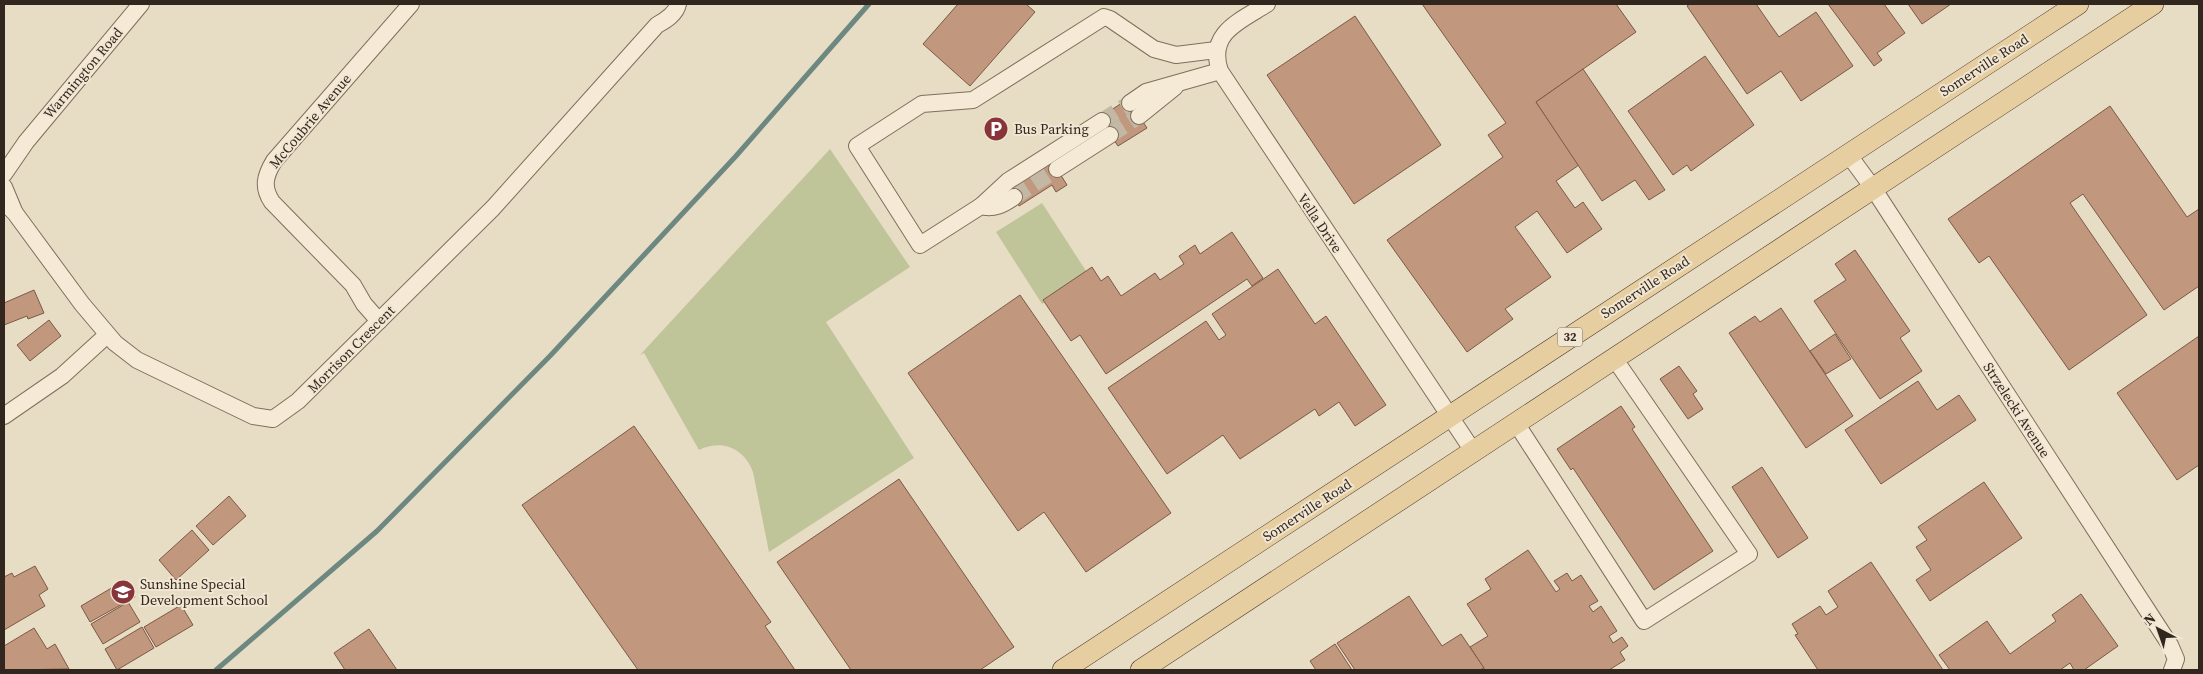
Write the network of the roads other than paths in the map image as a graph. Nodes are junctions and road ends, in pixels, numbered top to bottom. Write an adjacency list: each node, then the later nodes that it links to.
1 (140, 4): 12 (street, Warmington Road)
2 (411, 4): 23 (street, McCoubrie Avenue)
3 (664, 4): 8 (street, Morrison Crescent)
4 (678, 4): 8 (street, Morrison Crescent)
5 (1267, 4): 9 (street)
6 (2078, 4): 13 (main road, Somerville Road / 32)
7 (2153, 4): 19 (main road)
8 (657, 25): 23 (street, Morrison Crescent)
9 (1216, 50): 10 (street, Vella Drive); 21 (street)
10 (1220, 71): 11 (street); 27 (street, Vella Drive)
11 (1135, 110)
12 (26, 142): 14 (street, Warmington Road); 16 (street, Warmington Road)
13 (1848, 154): 19 (street, Strzelecki Avenue); 27 (main road, Somerville Road / 32)
14 (4, 158)
15 (1057, 169): 21 (street)
16 (4, 174): 17 (street)
17 (4, 183)
18 (4, 187): 22 (street, Morrison Crescent)
19 (1873, 188): 25 (main road); 32 (street, Strzelecki Avenue)
20 (1014, 197): 21 (street)
21 (981, 206)
22 (9, 208): 24 (street, Morrison Crescent)
23 (383, 317): 24 (street, Morrison Crescent)
24 (111, 339): 26 (street)
25 (1614, 358): 28 (main road); 28 (street)
26 (4, 416)
27 (1450, 416): 29 (street, Vella Drive); 30 (main road, Somerville Road / 32)
28 (1516, 423): 29 (main road)
29 (1473, 451): 31 (main road)
30 (1063, 670)
31 (1141, 670)
32 (2172, 670)

